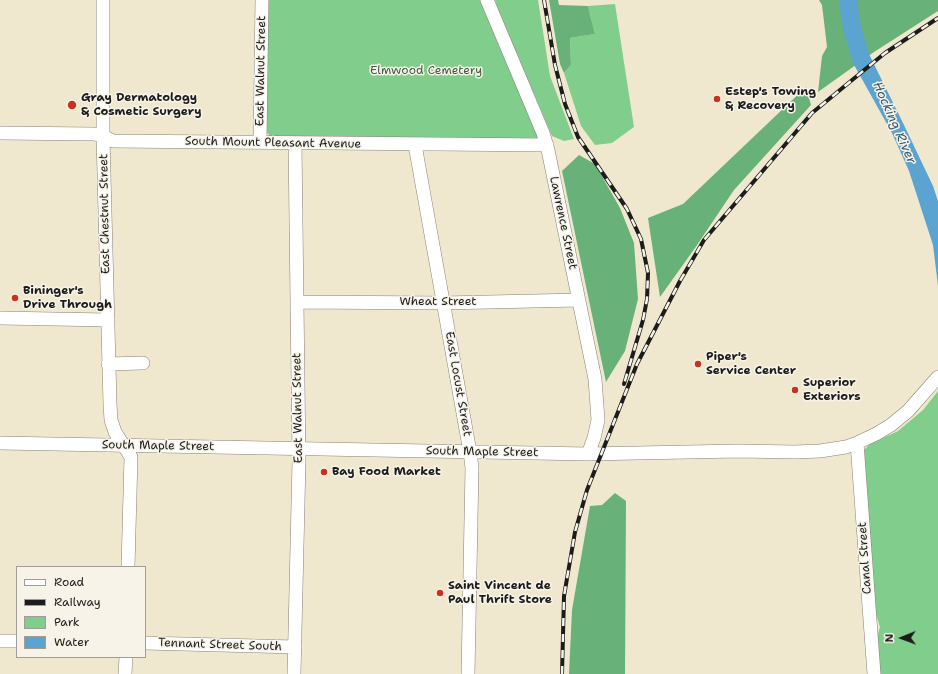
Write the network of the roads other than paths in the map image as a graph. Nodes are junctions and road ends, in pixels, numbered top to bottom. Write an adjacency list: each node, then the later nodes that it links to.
1 (103, 0): 5 (street, East Chestnut Street)
2 (262, 0): 6 (street, East Walnut Street)
3 (488, 0): 9 (street, Lawrence Street)
4 (0, 132): 5 (street, South Mount Pleasant Avenue)
5 (104, 136): 6 (street, South Mount Pleasant Avenue); 14 (street, East Chestnut Street)
6 (260, 142): 7 (street, South Mount Pleasant Avenue)
7 (295, 143): 8 (street, South Mount Pleasant Avenue); 11 (street, East Walnut Street)
8 (415, 145): 9 (street, South Mount Pleasant Avenue); 12 (street, East Locust Street)
9 (547, 146): 10 (street, Lawrence Street)
10 (579, 300): 12 (street, Wheat Street); 23 (street, Lawrence Street)
11 (296, 302): 12 (street, Wheat Street); 21 (street, East Walnut Street)
12 (444, 303): 22 (street, East Locust Street)
13 (0, 318): 14 (street)
14 (108, 320): 16 (street, East Chestnut Street)
15 (143, 363): 16 (street)
16 (108, 364): 20 (street, East Chestnut Street)
17 (938, 377): 19 (street, South Maple Street)
18 (0, 443): 20 (street, South Maple Street)
19 (856, 443): 23 (street, South Maple Street); 33 (street, Canal Street)
20 (123, 446): 21 (street, South Maple Street); 24 (street, East Chestnut Street)
21 (299, 449): 22 (street, South Maple Street); 28 (street, East Walnut Street)
22 (470, 452): 23 (street, South Maple Street); 32 (street, East Locust Street)
23 (588, 454)
24 (128, 566)
25 (0, 640): 26 (street)
26 (16, 641)
27 (146, 643): 28 (street, Tennant Street South)
28 (295, 647): 31 (street, East Walnut Street)
29 (126, 658): 30 (street)
30 (125, 674)
31 (294, 674)
32 (468, 674)
33 (874, 674)

